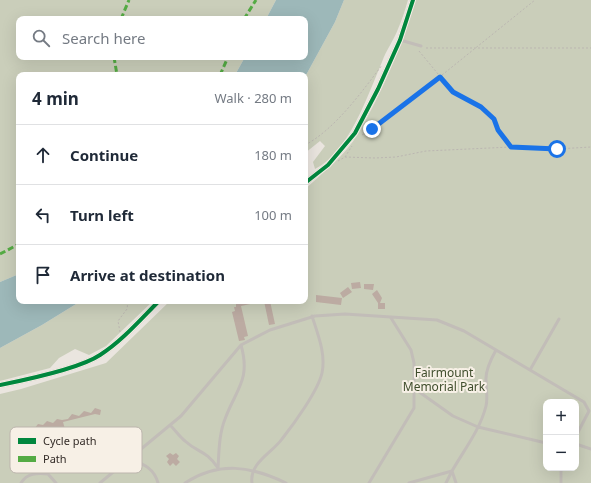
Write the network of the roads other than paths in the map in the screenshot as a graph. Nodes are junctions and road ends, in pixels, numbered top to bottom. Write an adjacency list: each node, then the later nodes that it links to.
1 (412, 0): 2 (street)
2 (400, 40): 3 (lane); 4 (street)
3 (421, 46)
4 (308, 181)
5 (156, 304): 12 (street)
6 (312, 316): 7 (lane); 9 (lane); 23 (lane)
7 (391, 318): 10 (lane); 13 (lane)
8 (559, 319): 11 (lane)
9 (241, 345): 14 (lane); 22 (lane)
10 (496, 350): 11 (lane); 15 (lane)
11 (530, 370): 16 (lane)
12 (0, 385)
13 (414, 389): 15 (lane); 34 (lane)
14 (170, 425): 19 (lane); 22 (lane)
15 (478, 427): 17 (lane); 24 (lane)
16 (577, 435)
17 (543, 443)
18 (579, 445): 20 (lane)
19 (142, 448)
20 (591, 450)
21 (142, 463): 30 (lane)
22 (218, 468): 23 (lane); 31 (lane)
23 (253, 471): 32 (lane); 33 (lane)
24 (452, 471): 35 (lane); 36 (lane); 37 (lane)
25 (561, 471): 38 (lane)
26 (112, 473): 29 (lane)
27 (21, 483): 28 (lane)
28 (56, 483)
29 (100, 483)
30 (158, 483)
31 (185, 483)
32 (252, 483)
33 (286, 483)
34 (369, 483)
35 (409, 483)
36 (446, 483)
37 (456, 483)
38 (561, 483)

